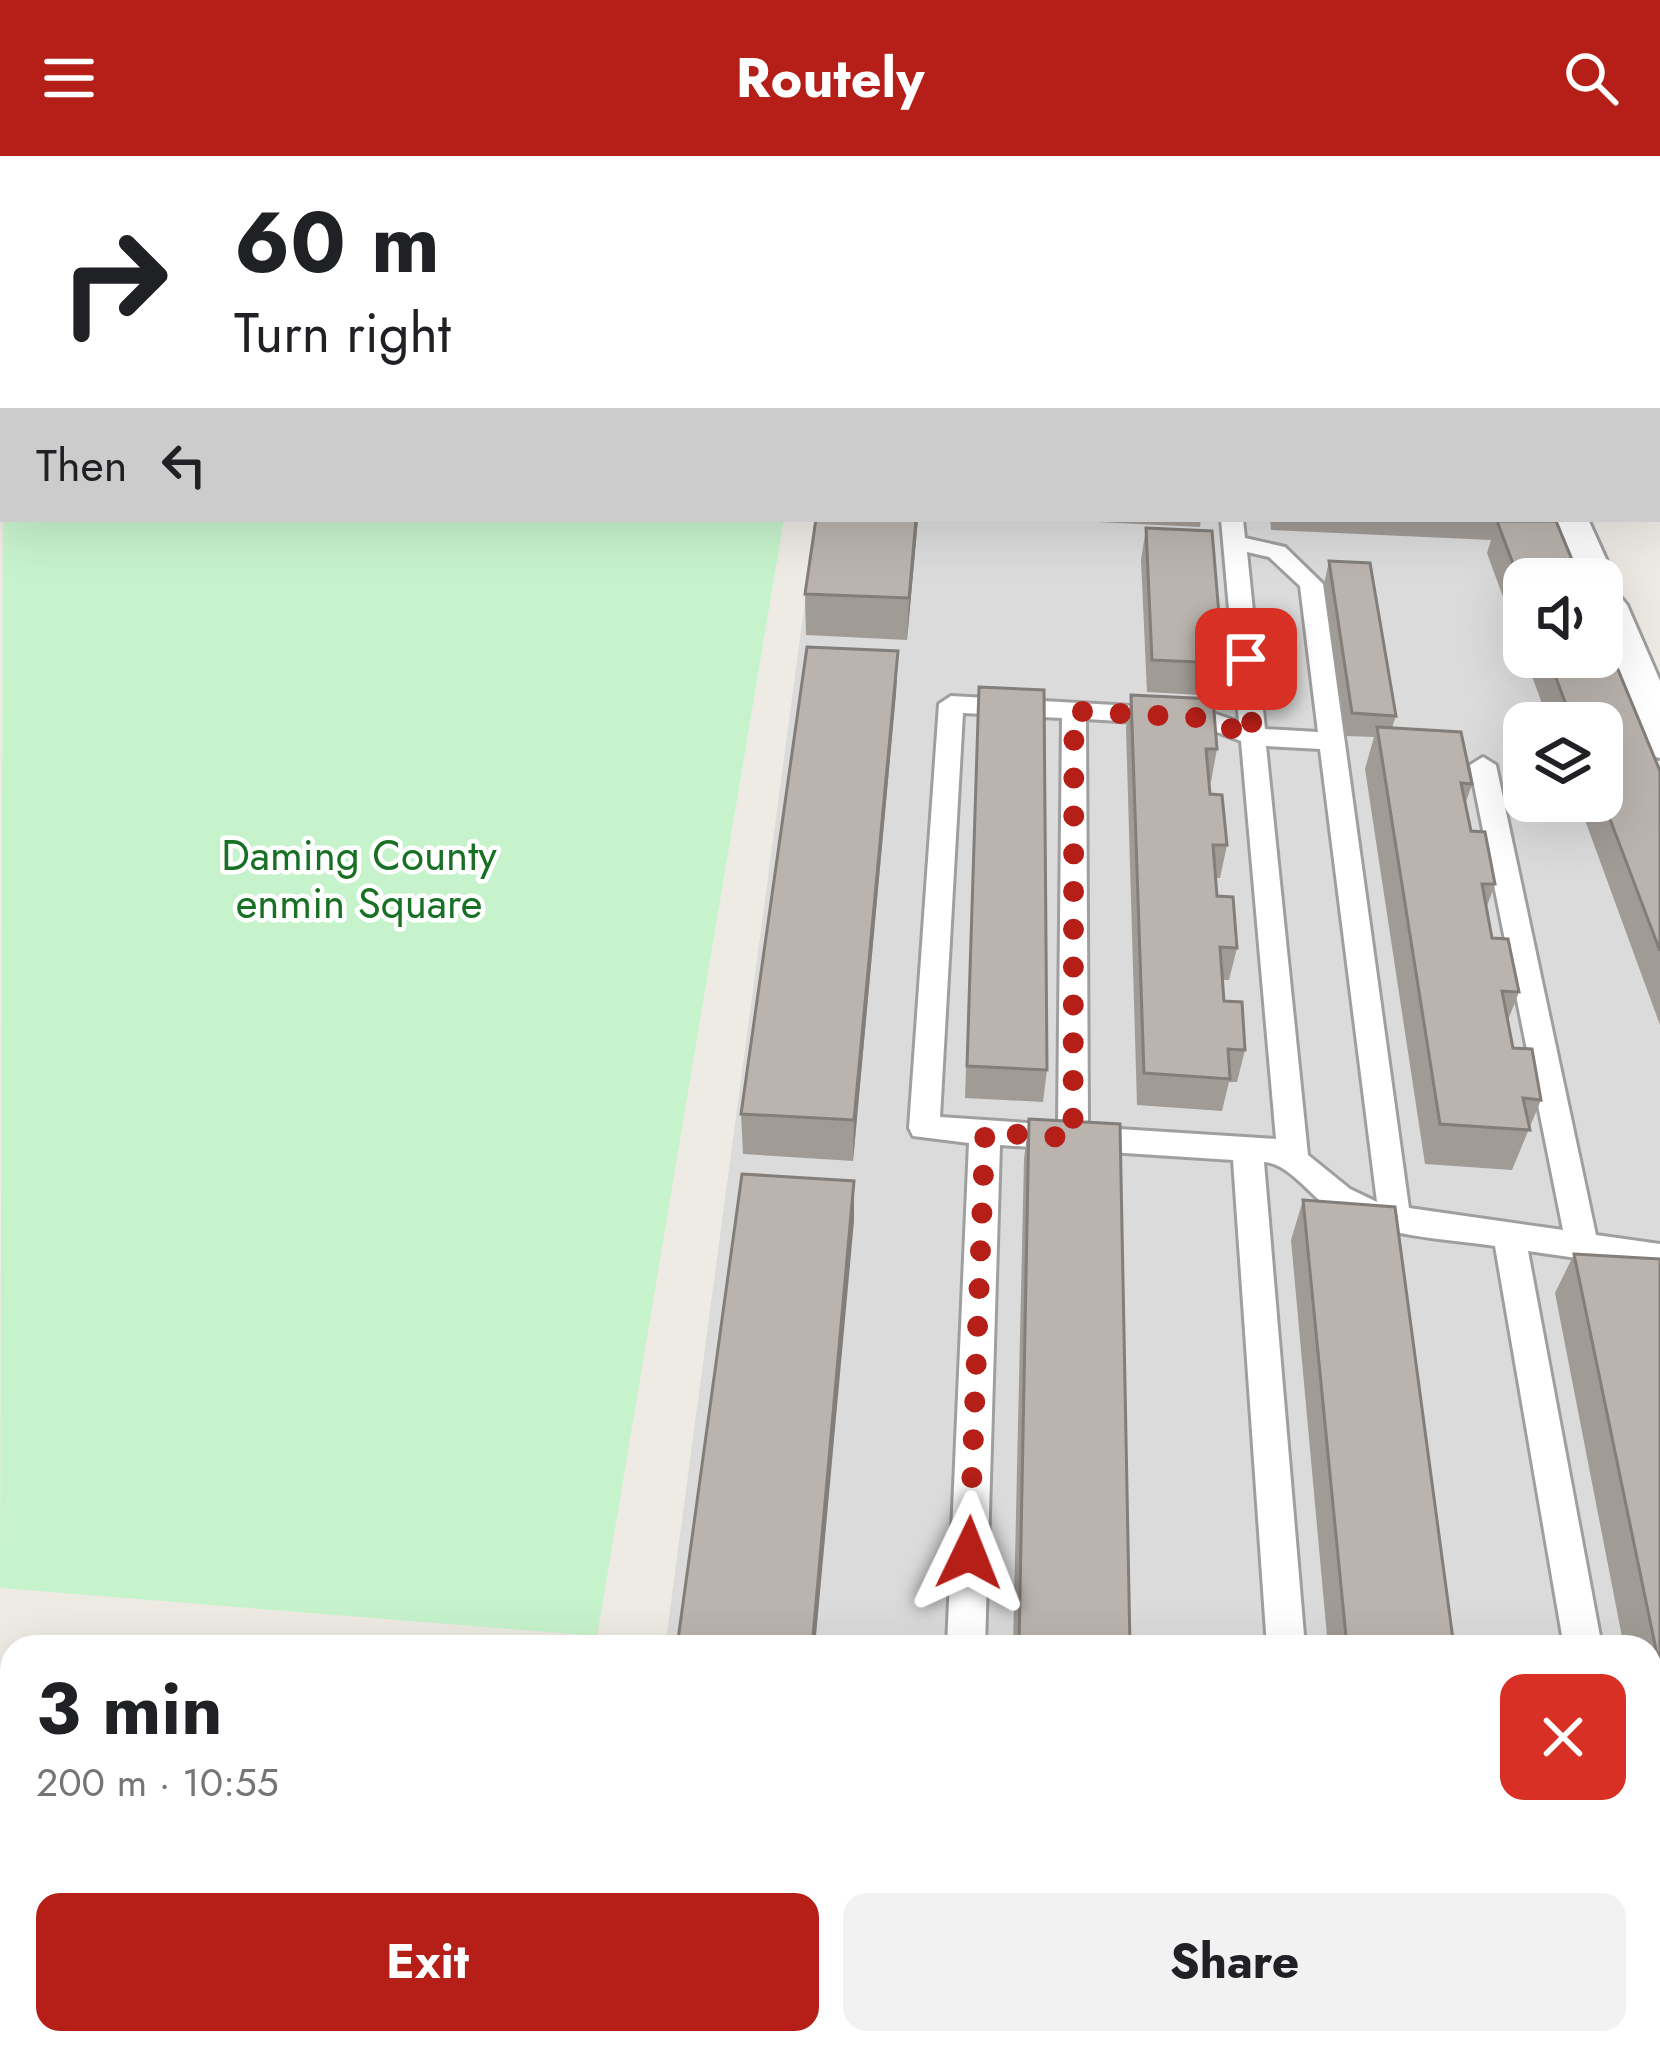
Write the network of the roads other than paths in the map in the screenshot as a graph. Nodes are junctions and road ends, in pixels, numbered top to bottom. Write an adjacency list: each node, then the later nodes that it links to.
1 (1566, 522): 3 (street)
2 (1233, 530): 6 (lane); 8 (lane)
3 (1582, 558)
4 (1623, 654): 7 (street)
5 (1074, 711): 6 (lane); 10 (lane); 11 (lane)
6 (1253, 737): 8 (lane); 13 (lane)
7 (1660, 741)
8 (1332, 742): 14 (lane)
9 (1483, 765): 16 (lane)
10 (985, 1132): 11 (lane); 18 (lane)
11 (1073, 1138): 12 (lane)
12 (1248, 1149): 13 (lane); 19 (lane)
13 (1292, 1152): 14 (lane)
14 (1395, 1218): 15 (lane)
15 (1509, 1235): 16 (lane); 20 (lane)
16 (1582, 1245): 17 (lane)
17 (1660, 1257)
18 (965, 1635)
19 (1285, 1635)
20 (1581, 1635)

